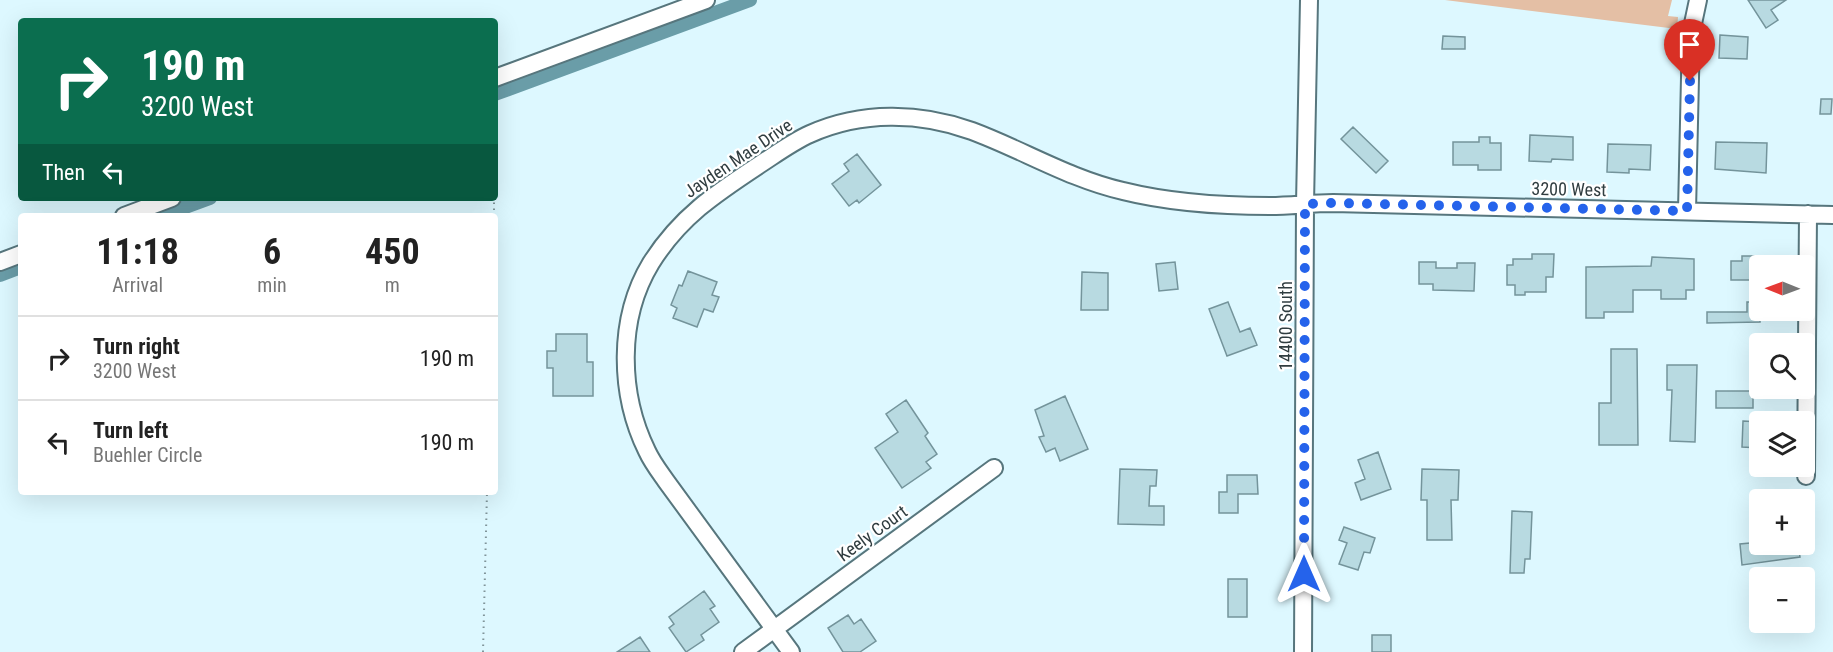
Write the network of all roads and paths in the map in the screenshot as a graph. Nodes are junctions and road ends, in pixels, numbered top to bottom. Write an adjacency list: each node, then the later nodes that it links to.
1 (706, 0): 4 (street)
2 (1309, 0): 6 (street, 14400 South)
3 (1698, 0): 7 (street)
4 (498, 77)
5 (164, 201): 8 (street)
6 (1305, 204): 7 (street, 3200 West); 16 (street, Jayden Mae Drive); 20 (street, 14400 South)
7 (1687, 211): 9 (street, 3200 West)
8 (132, 213)
9 (1808, 214): 10 (street, 3200 West); 13 (street)
10 (1833, 215)
11 (18, 255): 12 (street)
12 (0, 262)
13 (1806, 411)
14 (994, 468): 16 (street, Keely Court)
15 (487, 495): 17 (path)
16 (774, 629): 18 (street, Keely Court); 19 (street, Jayden Mae Drive)
17 (483, 652)
18 (743, 652)
19 (791, 652)
20 (1303, 652)

